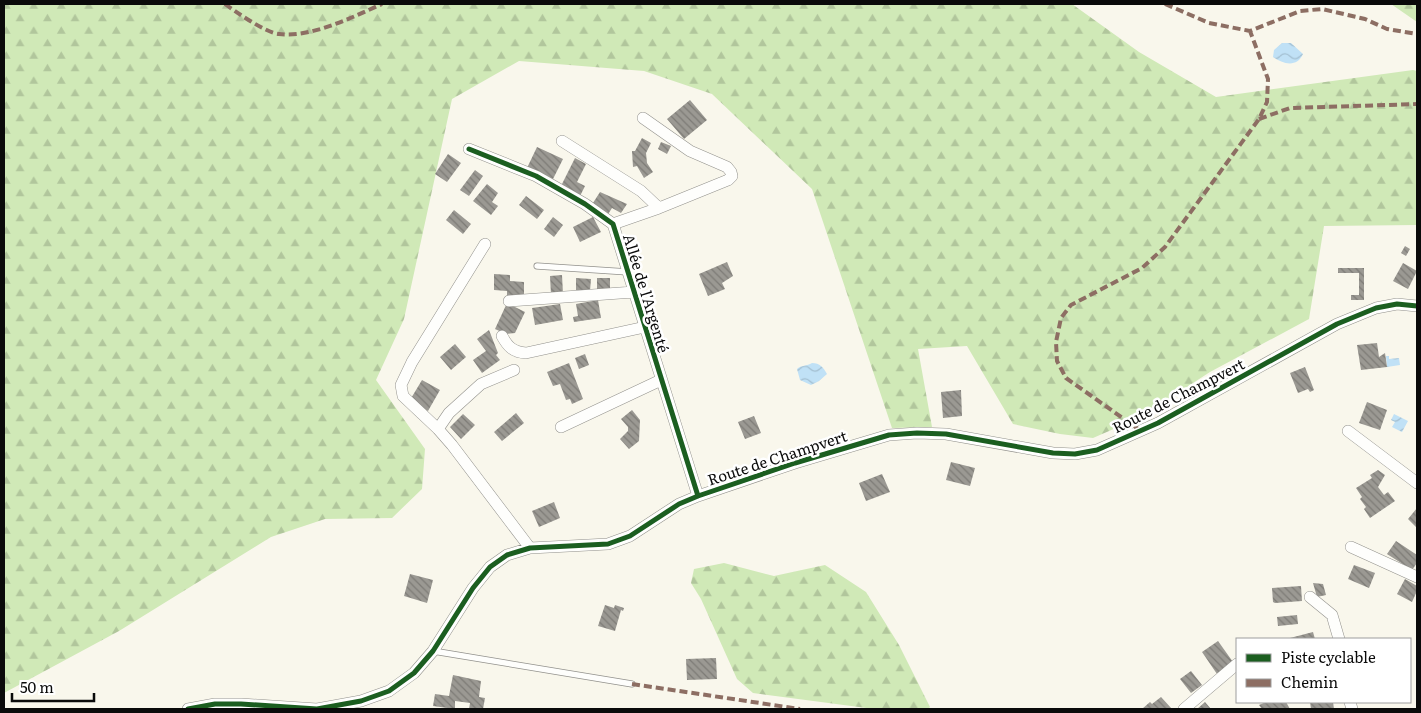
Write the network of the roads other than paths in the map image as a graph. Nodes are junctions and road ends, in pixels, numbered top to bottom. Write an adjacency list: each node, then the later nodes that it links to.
1 (643, 118): 4 (street)
2 (562, 141): 4 (street)
3 (469, 149): 5 (street, Allée de l'Argenté)
4 (659, 208): 5 (street)
5 (613, 224): 8 (street, Allée de l'Argenté)
6 (485, 244): 17 (street)
7 (537, 266): 8 (lane)
8 (628, 272): 9 (street, Allée de l'Argenté)
9 (634, 292): 10 (street); 12 (street, Allée de l'Argenté)
10 (509, 302)
11 (1417, 306): 20 (street, Route de Champvert)
12 (645, 328): 13 (street); 15 (street, Allée de l'Argenté)
13 (502, 336)
14 (514, 370): 17 (street)
15 (661, 380): 16 (street); 20 (street, Allée de l'Argenté)
16 (561, 426)
17 (438, 429): 22 (street)
18 (1348, 431): 19 (street)
19 (1417, 483)
20 (698, 496): 22 (street, Route de Champvert)
21 (1351, 547): 23 (street)
22 (530, 548): 26 (street, Route de Champvert)
23 (1417, 577)
24 (1310, 597): 25 (street)
25 (1339, 638)
26 (433, 651): 28 (lane); 29 (street, Route de Champvert)
27 (1236, 665): 30 (street)
28 (632, 684)
29 (188, 709)
30 (1184, 709)

